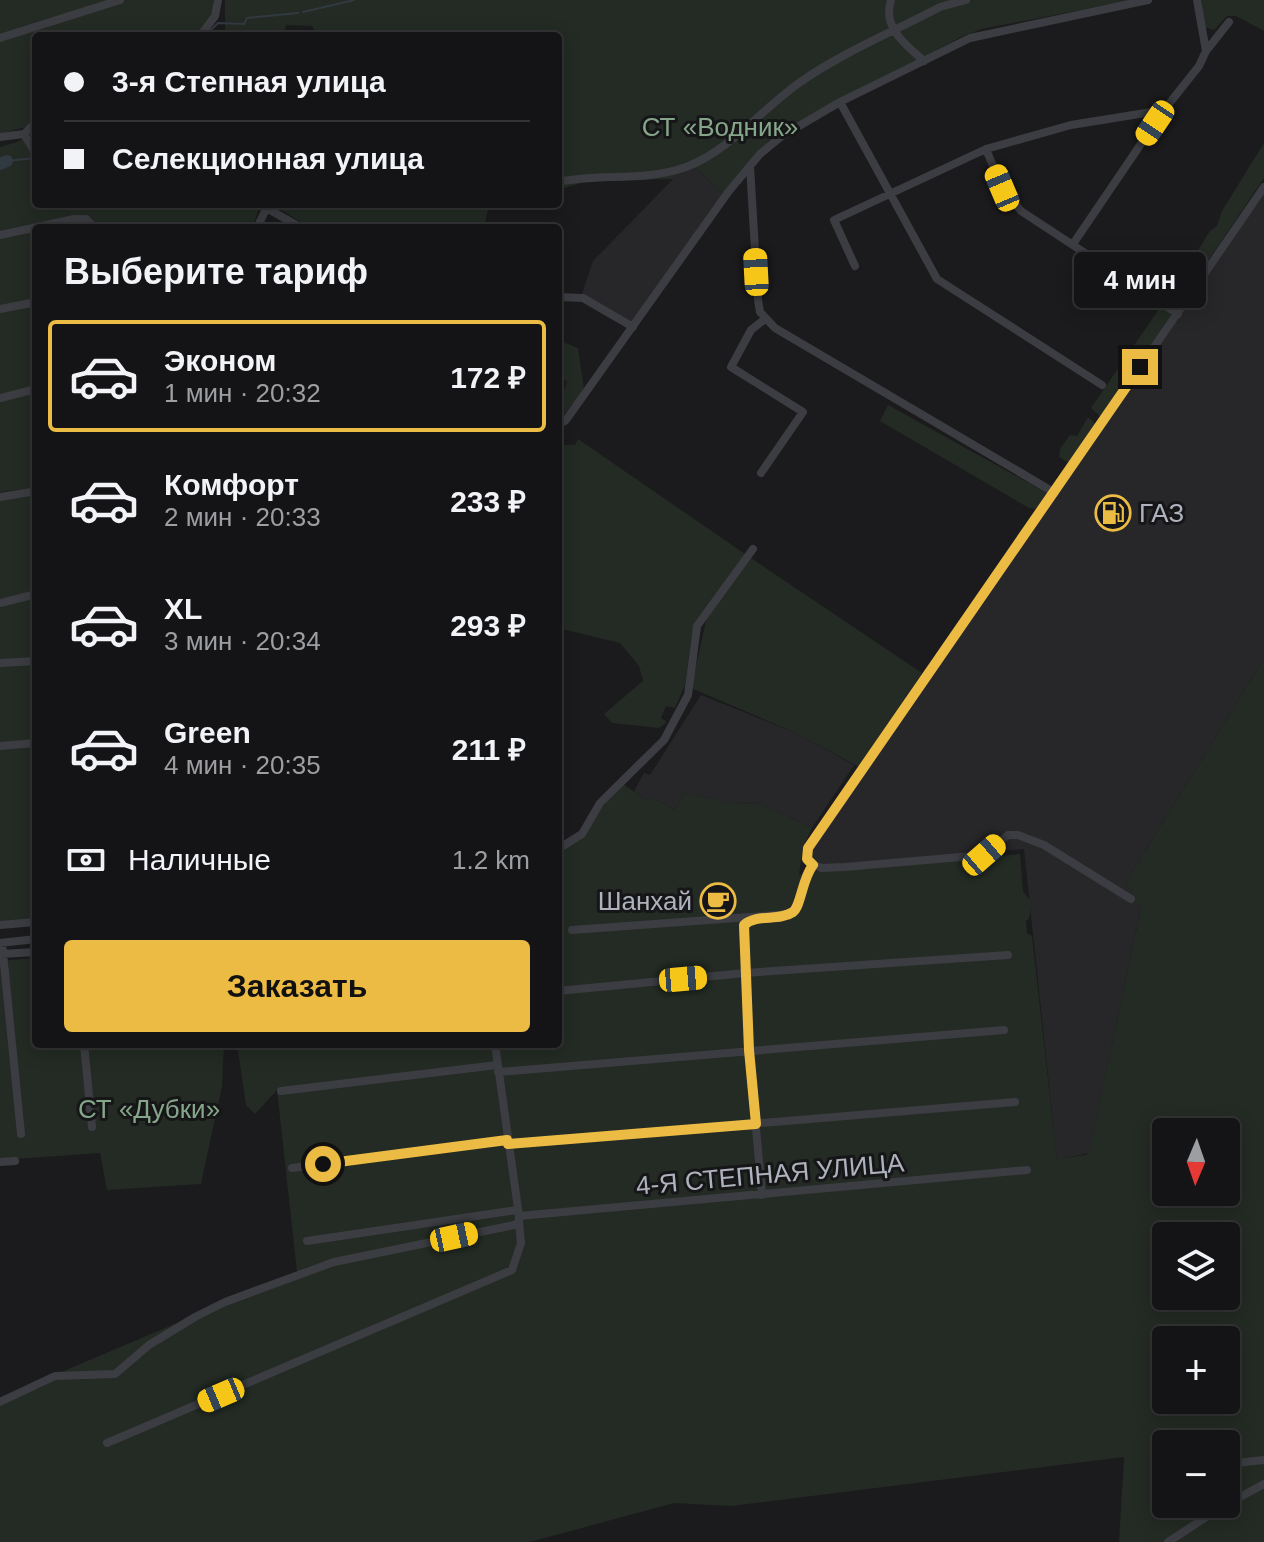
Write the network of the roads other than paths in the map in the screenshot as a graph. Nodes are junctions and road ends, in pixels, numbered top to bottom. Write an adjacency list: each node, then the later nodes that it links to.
1 (120, 0): 10 (street)
2 (218, 0): 8 (street)
3 (891, 0): 9 (street)
4 (966, 0): 9 (street)
5 (1148, 0): 12 (street)
6 (1197, 0): 11 (street)
7 (1229, 22): 11 (street)
8 (204, 32)
9 (893, 32): 12 (street); 21 (street)
10 (0, 38)
11 (1206, 51): 14 (street)
12 (924, 61): 13 (street)
13 (840, 102): 20 (street); 25 (street)
14 (1164, 110): 19 (street); 32 (street)
15 (32, 126): 16 (street)
16 (24, 134): 17 (street); 18 (street)
17 (0, 137)
18 (32, 147)
19 (986, 149): 25 (street); 32 (street)
20 (750, 166): 22 (street); 23 (street)
21 (562, 181)
22 (736, 183): 23 (street); 39 (street)
23 (751, 186): 38 (street)
24 (1264, 187): 37 (street)
25 (892, 194): 33 (street); 40 (street)
26 (267, 208): 29 (street)
27 (51, 224): 28 (street)
28 (91, 224)
29 (295, 224)
30 (32, 228): 31 (street)
31 (0, 235)
32 (1073, 244): 37 (street)
33 (855, 266)
34 (562, 297): 39 (street)
35 (32, 303): 36 (street)
36 (0, 309)
37 (1178, 314): 46 (street)
38 (765, 319): 44 (street); 46 (street)
39 (633, 327): 43 (street)
40 (1102, 385)
41 (32, 390): 42 (street)
42 (0, 398)
43 (562, 420)
44 (761, 473)
45 (32, 492): 47 (street)
46 (1055, 493): 56 (street)
47 (0, 497)
48 (753, 549): 55 (street)
49 (32, 595): 50 (street)
50 (0, 603)
51 (32, 661): 52 (street)
52 (0, 663)
53 (32, 743): 54 (street)
54 (0, 746)
55 (562, 846)
56 (813, 865): 57 (street); 58 (street)
57 (1131, 899)
58 (751, 919): 61 (street); 67 (street)
59 (32, 922): 60 (street)
60 (0, 925)
61 (572, 930)
62 (32, 939): 63 (street)
63 (1, 943): 65 (street)
64 (32, 952): 65 (street)
65 (2, 954): 78 (street)
66 (1008, 955): 67 (street)
67 (745, 973): 68 (street); 72 (street)
68 (562, 991)
69 (1004, 1030): 72 (street)
70 (84, 1048): 77 (street)
71 (495, 1048): 73 (street)
72 (749, 1050): 73 (street); 76 (street)
73 (498, 1069): 74 (street); 79 (street)
74 (281, 1091)
75 (1015, 1102): 76 (street)
76 (756, 1124): 79 (street); 84 (street)
77 (92, 1127)
78 (21, 1134)
79 (507, 1142): 82 (street); 85 (street)
80 (15, 1161): 81 (street)
81 (0, 1162)
82 (292, 1168)
83 (1027, 1170): 84 (street, 4-Я СТЕПНАЯ УЛИЦА)
84 (762, 1195): 85 (street, 4-Я СТЕПНАЯ УЛИЦА)
85 (518, 1215): 86 (street, 4-Я СТЕПНАЯ УЛИЦА); 87 (street); 88 (street)
86 (307, 1241)
87 (0, 1402)
88 (107, 1443)
89 (1264, 1460): 90 (street)
90 (1240, 1463)
91 (1264, 1484): 92 (street)
92 (1175, 1541)

